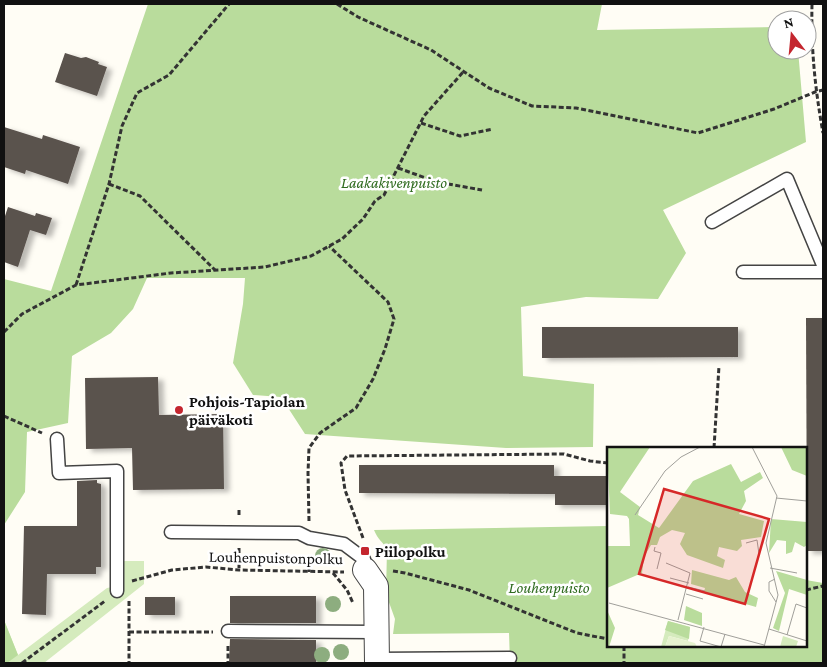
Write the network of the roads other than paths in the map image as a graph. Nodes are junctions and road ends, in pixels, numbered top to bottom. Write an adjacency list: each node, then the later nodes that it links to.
1 (712, 222): 2 (lane)
2 (823, 265)
3 (743, 272): 4 (lane)
4 (823, 272)
5 (57, 439): 8 (lane)
6 (171, 532): 7 (lane)
7 (365, 564): 10 (street)
8 (117, 591)
9 (228, 632): 10 (lane)
10 (378, 632): 12 (street)
11 (510, 658): 12 (lane)
12 (377, 661)

